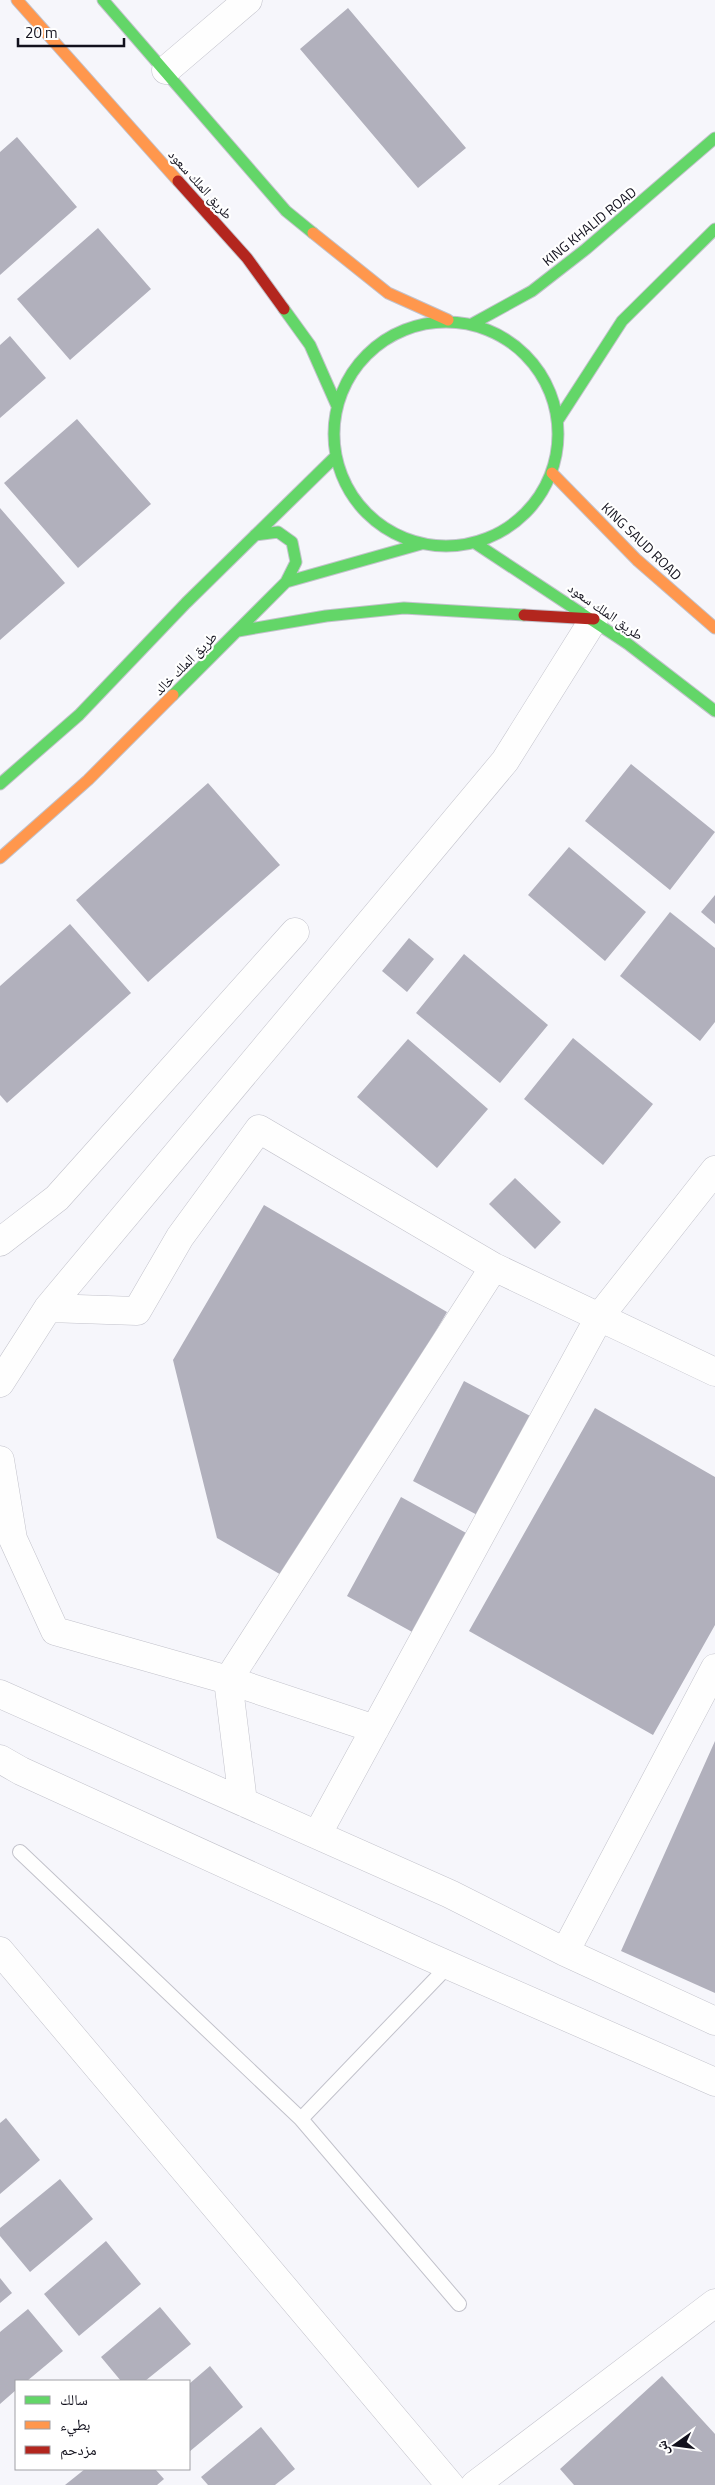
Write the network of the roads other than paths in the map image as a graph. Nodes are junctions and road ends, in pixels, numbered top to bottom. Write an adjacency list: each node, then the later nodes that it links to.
1 (17, 0): 9 (main road, طريق الملك سعود)
2 (102, 0): 4 (main road)
3 (248, 0): 4 (street)
4 (166, 70): 7 (main road)
5 (715, 138): 8 (main road, KING KHALID ROAD)
6 (715, 229): 10 (main road)
7 (448, 320): 8 (main road); 9 (main road)
8 (472, 324): 10 (main road)
9 (337, 406): 11 (main road)
10 (558, 420): 12 (main road)
11 (336, 456): 13 (main road); 15 (main road)
12 (552, 473): 14 (main road); 18 (main road, KING SAUD ROAD)
13 (254, 535): 16 (main road); 21 (main road)
14 (475, 543): 15 (main road); 17 (main road, طريق الملك سعود)
15 (421, 544): 16 (main road, طريق الملك خالد)
16 (286, 582): 19 (main road, طريق الملك خالد)
17 (594, 619): 19 (main road); 20 (main road, طريق الملك سعود); 27 (street)
18 (715, 628)
19 (238, 631): 22 (main road, طريق الملك خالد)
20 (715, 712)
21 (0, 784)
22 (0, 858)
23 (295, 932): 25 (street)
24 (715, 1170): 28 (street)
25 (0, 1242)
26 (494, 1267): 27 (street); 28 (street); 33 (street)
27 (48, 1308): 30 (street)
28 (600, 1316): 29 (street); 35 (street)
29 (715, 1372)
30 (0, 1383)
31 (0, 1460): 33 (street)
32 (715, 1668): 41 (street)
33 (228, 1680): 35 (street); 37 (street)
34 (0, 1694): 37 (street)
35 (375, 1729): 38 (street)
36 (7, 1770): 42 (street)
37 (243, 1802): 38 (street)
38 (318, 1835): 41 (street)
39 (20, 1852): 45 (lane)
40 (0, 1951): 48 (street)
41 (565, 1952): 43 (street)
42 (449, 1965): 44 (street); 45 (lane)
43 (715, 2021)
44 (715, 2082)
45 (301, 2119): 47 (lane)
46 (715, 2303): 49 (street)
47 (459, 2304)
48 (450, 2485)
49 (475, 2485)

